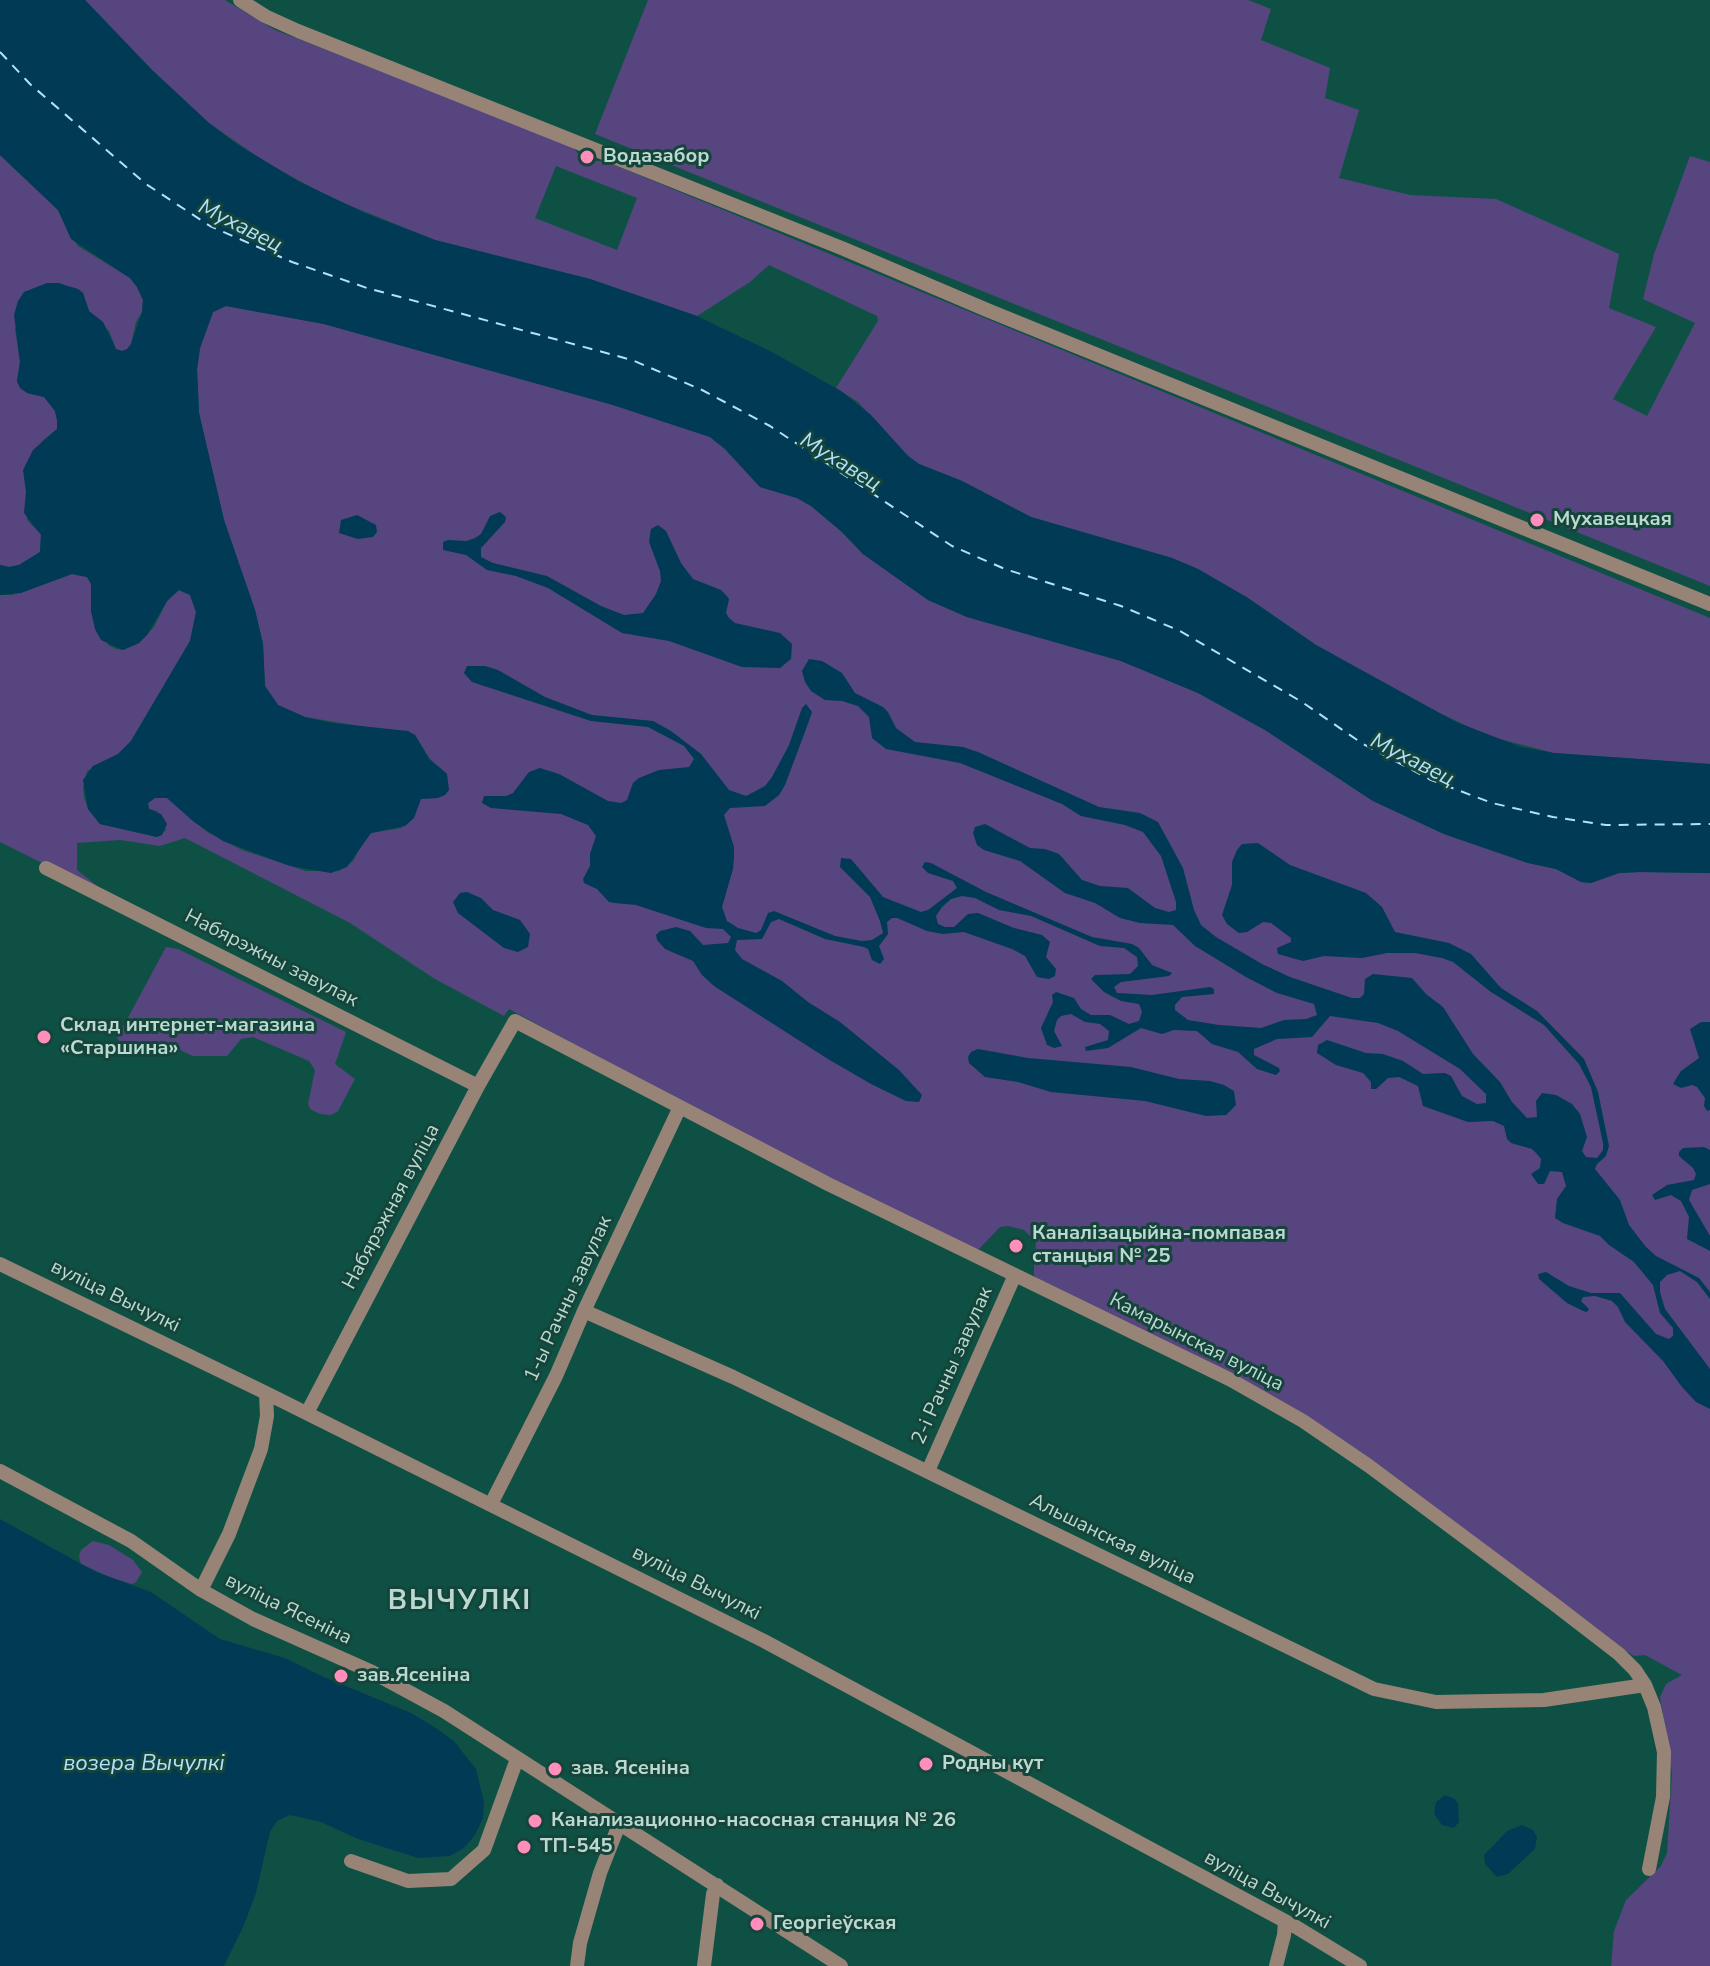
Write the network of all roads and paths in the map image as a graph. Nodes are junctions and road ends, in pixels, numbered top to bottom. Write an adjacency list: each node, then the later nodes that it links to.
1 (240, 0): 2 (street)
2 (1710, 604)
3 (46, 868): 5 (street, Набярэжны завулак)
4 (515, 1021): 5 (street, Набярэжная вуліца); 6 (street, Камарынская вуліца)
5 (478, 1086): 11 (street, Набярэжная вуліца)
6 (679, 1109): 8 (street, Камарынская вуліца); 9 (street, 1-ы Рачны завулак)
7 (0, 1264): 10 (street, вуліца Вычулкі)
8 (1014, 1277): 13 (street, 2-і Рачны завулак); 16 (street, Камарынская вуліца)
9 (584, 1311): 13 (street, Альшанская вуліца); 14 (street, 1-ы Рачны завулак)
10 (266, 1393): 11 (street, вуліца Вычулкі); 15 (street)
11 (307, 1413): 14 (street, вуліца Вычулкі)
12 (0, 1471): 15 (street, вуліца Ясеніна)
13 (928, 1471): 16 (street, Альшанская вуліца)
14 (491, 1504): 22 (street, вуліца Вычулкі)
15 (201, 1590): 17 (street, вуліца Ясеніна)
16 (1645, 1685): 20 (street, Камарынская вуліца)
17 (517, 1759): 18 (street, вуліца Ясеніна); 19 (street)
18 (620, 1822): 21 (street, вуліца Ясеніна); 23 (street)
19 (351, 1861)
20 (1649, 1869)
21 (717, 1885): 24 (street); 25 (street, вуліца Ясеніна)
22 (1285, 1922): 26 (street); 27 (street, вуліца Вычулкі)
23 (577, 1966)
24 (704, 1966)
25 (841, 1966)
26 (1276, 1966)
27 (1360, 1966)

